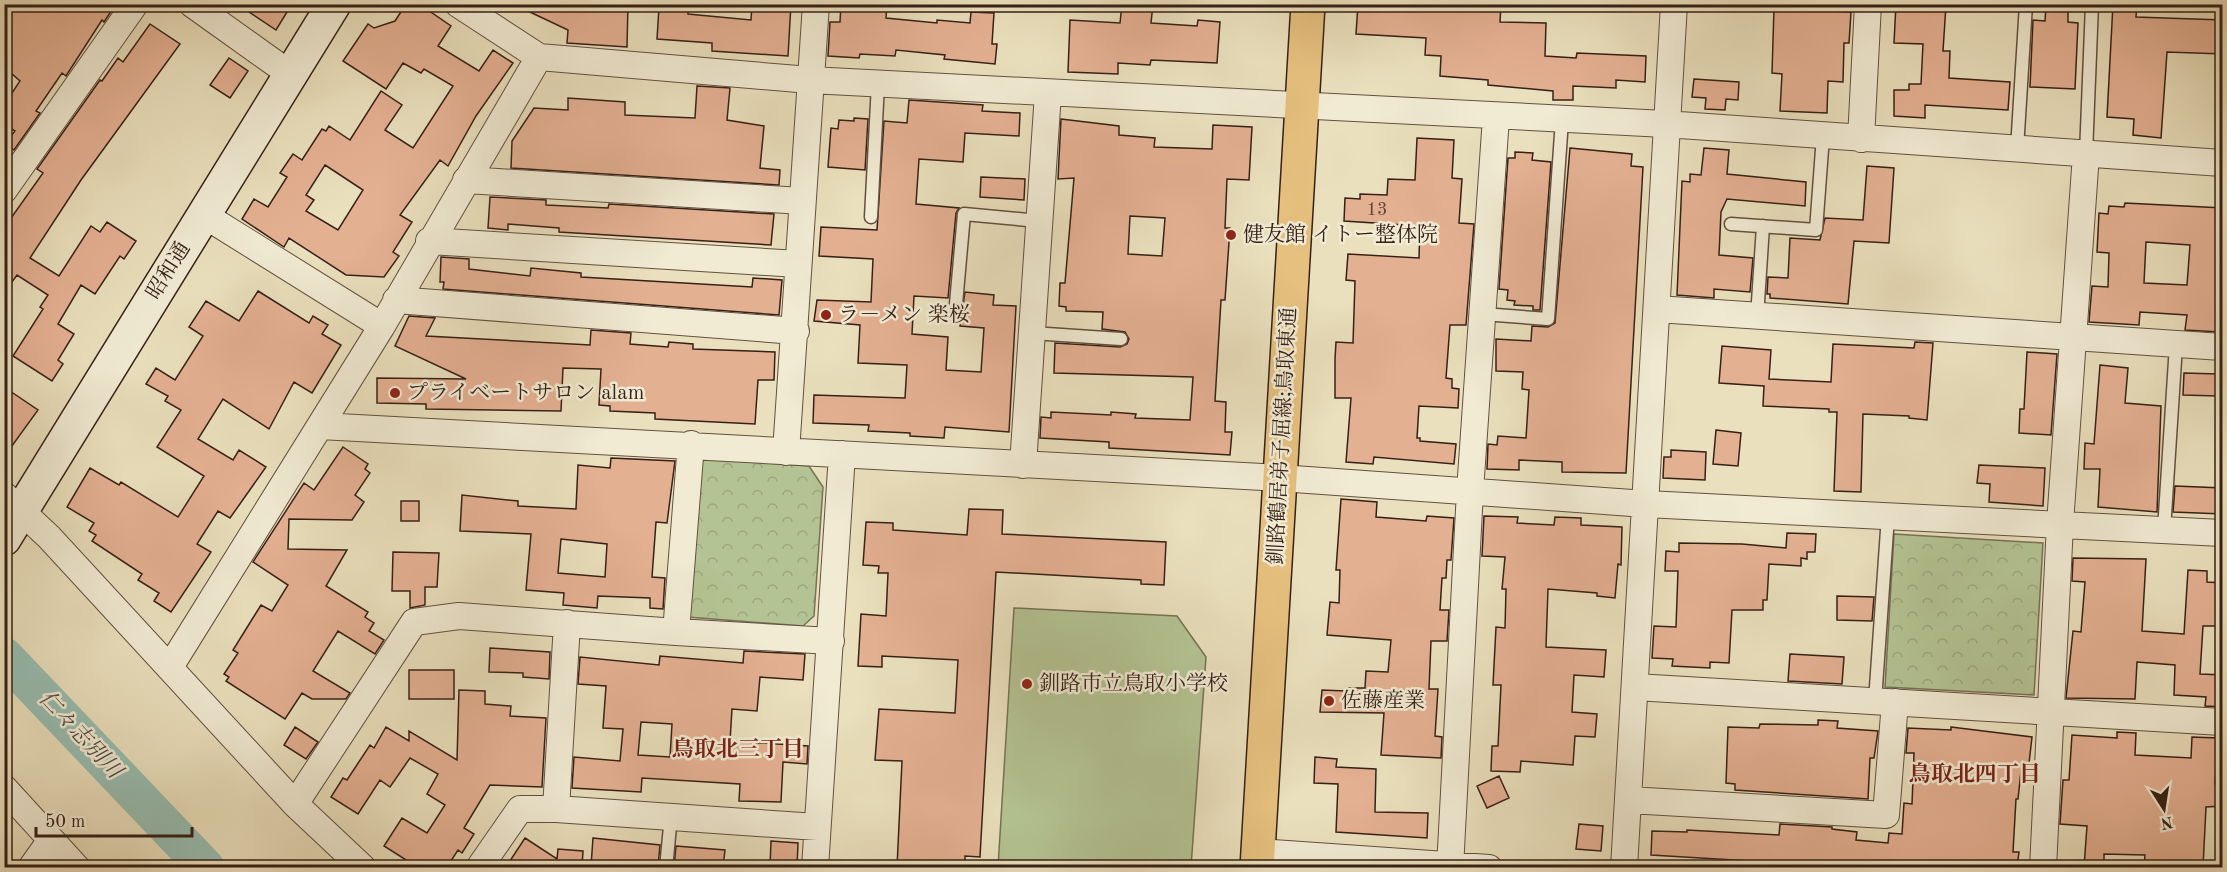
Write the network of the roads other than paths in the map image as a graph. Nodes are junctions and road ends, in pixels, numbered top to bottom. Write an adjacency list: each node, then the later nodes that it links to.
1 (135, 4): 26 (street)
2 (192, 4): 12 (street)
3 (334, 4): 12 (street, 昭和通)
4 (458, 4): 11 (street)
5 (816, 4): 13 (street)
6 (1308, 4): 16 (main road, 釧路鶴居弟子屈線;鳥取東通)
7 (1674, 4): 19 (street)
8 (1868, 4): 21 (street)
9 (2026, 4): 22 (lane)
10 (2092, 4): 23 (lane)
11 (539, 57): 13 (street); 25 (street)
12 (290, 74): 28 (street, 昭和通)
13 (810, 80): 14 (street); 27 (street)
14 (878, 84): 15 (street); 29 (lane)
15 (1048, 93): 16 (street); 30 (street)
16 (1304, 106): 17 (street); 52 (main road, 釧路鶴居弟子屈線;鳥取東通)
17 (1496, 117): 18 (street); 37 (street)
18 (1562, 120): 19 (street); 37 (lane)
19 (1665, 124): 20 (street); 36 (street)
20 (1823, 136): 21 (street); 32 (lane)
21 (1861, 139): 22 (street)
22 (2017, 149): 23 (street)
23 (2086, 154): 24 (street); 44 (street)
24 (2223, 163)
25 (466, 180): 27 (street); 33 (street)
26 (4, 190)
27 (802, 201): 34 (street)
28 (204, 215): 40 (street); 56 (street, 昭和通)
29 (871, 217)
30 (1039, 221): 38 (lane); 42 (street)
31 (1731, 224): 32 (lane)
32 (1763, 226): 39 (lane)
33 (429, 242): 34 (street); 35 (street)
34 (798, 264): 41 (street)
35 (396, 300): 40 (street); 41 (street)
36 (1657, 309): 39 (street); 54 (street)
37 (1483, 314): 53 (street)
38 (955, 315)
39 (1757, 317): 44 (street)
40 (382, 326): 47 (street)
41 (796, 331): 49 (street)
42 (1032, 333): 43 (lane); 51 (street)
43 (1121, 339)
44 (2073, 339): 45 (street); 57 (street)
45 (2176, 345): 46 (street); 58 (lane)
46 (2223, 347)
47 (320, 426): 48 (street); 63 (street)
48 (691, 444): 49 (street); 61 (street)
49 (786, 452): 50 (street)
50 (842, 454): 51 (street); 62 (street)
51 (1023, 465): 52 (street)
52 (1280, 478): 53 (street); 75 (main road, 釧路鶴居弟子屈線;鳥取東通)
53 (1470, 491): 54 (street); 76 (street)
54 (1646, 504): 55 (street); 64 (street)
55 (1888, 516): 57 (street); 65 (lane)
56 (10, 519): 63 (street)
57 (2060, 524): 58 (street); 66 (street)
58 (2164, 530): 59 (street)
59 (2223, 533)
60 (567, 623): 61 (street); 70 (street); 71 (street)
61 (676, 632): 62 (street)
62 (831, 641): 73 (street)
63 (170, 667): 70 (street)
64 (1635, 687): 65 (street); 69 (street)
65 (1885, 702): 66 (street); 69 (street)
66 (2052, 711): 67 (street); 85 (street)
67 (2223, 722)
68 (4, 788): 74 (street)
69 (1629, 800): 84 (street)
70 (295, 804): 79 (street)
71 (555, 808): 72 (street); 80 (street)
72 (671, 816): 73 (street); 81 (lane)
73 (817, 827): 82 (street)
74 (51, 840): 77 (street); 78 (street)
75 (1257, 860): 76 (street)
76 (1450, 866): 83 (street)
77 (32, 867)
78 (77, 867)
79 (363, 867)
80 (479, 867)
81 (666, 867)
82 (815, 867)
83 (1489, 867)
84 (1624, 867)
85 (2043, 867)

